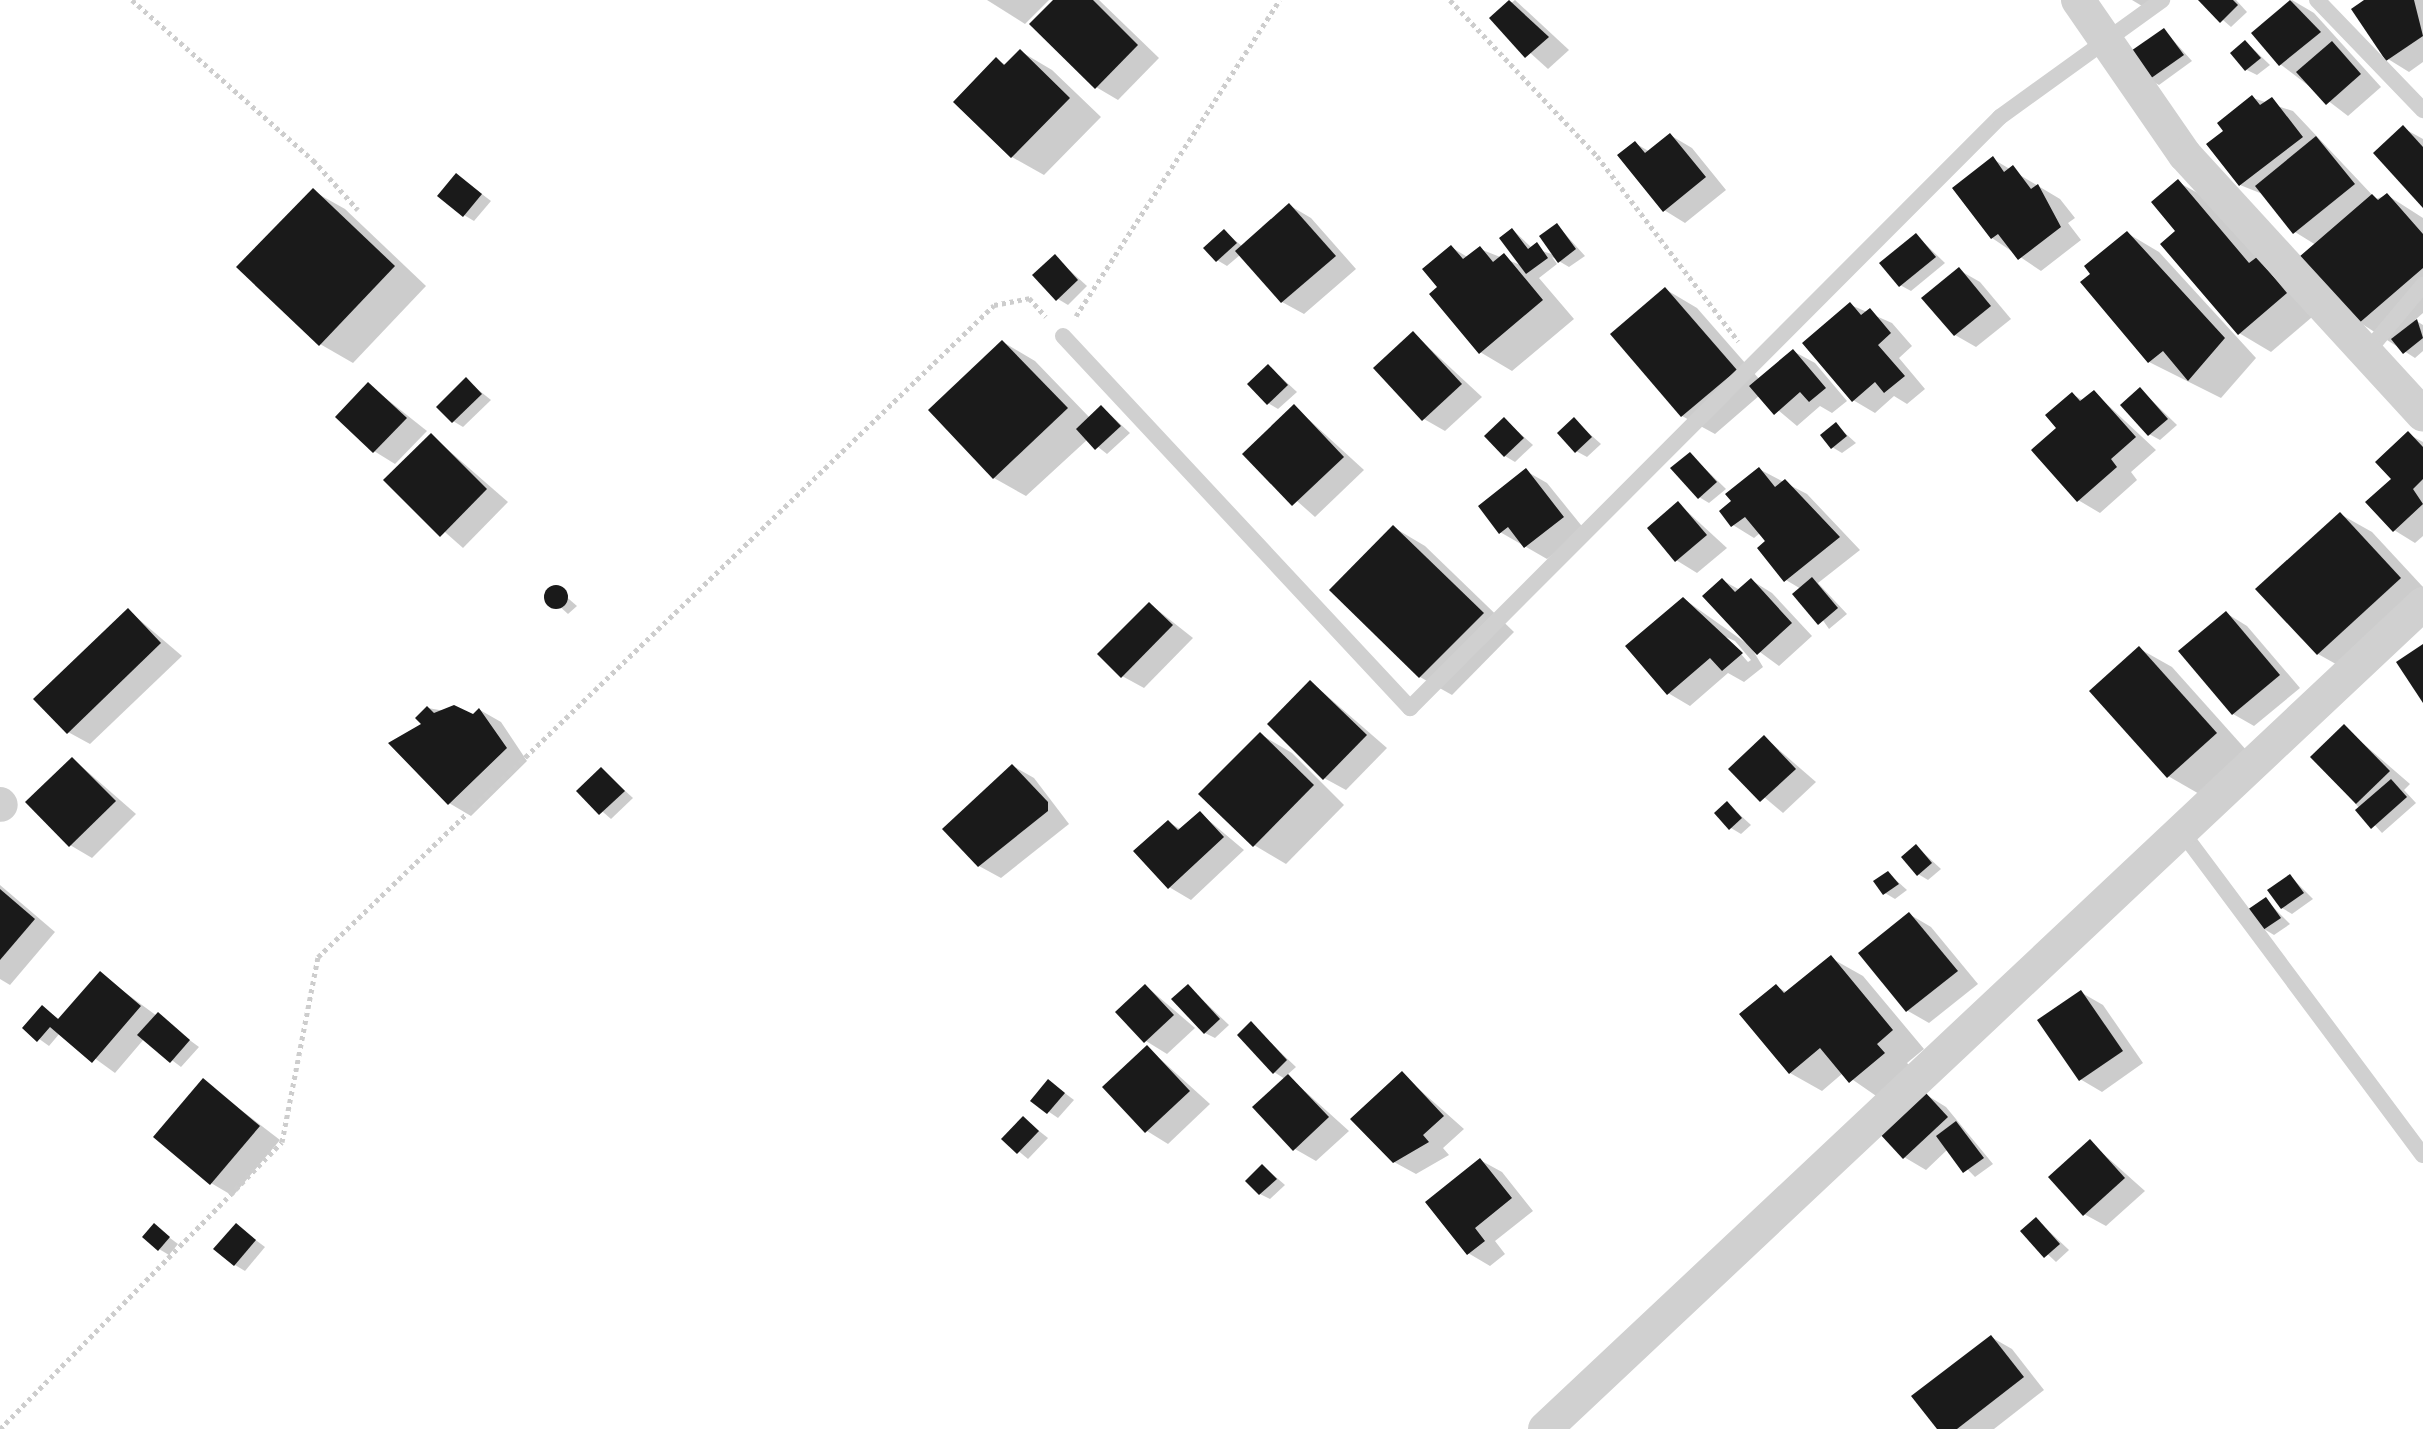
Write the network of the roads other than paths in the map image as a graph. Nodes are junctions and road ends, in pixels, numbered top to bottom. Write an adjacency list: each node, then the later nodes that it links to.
1 (2078, 0): 4 (street)
2 (2162, 0): 4 (lane)
3 (2317, 0): 5 (lane)
4 (2105, 45): 7 (lane); 8 (street)
5 (2423, 110)
6 (2423, 285): 8 (lane)
7 (1063, 336)
8 (2366, 353): 9 (street)
9 (2423, 415)
10 (2423, 604): 11 (street)
11 (2182, 832): 12 (lane); 13 (street)
12 (2423, 1155)
13 (1545, 1429)

